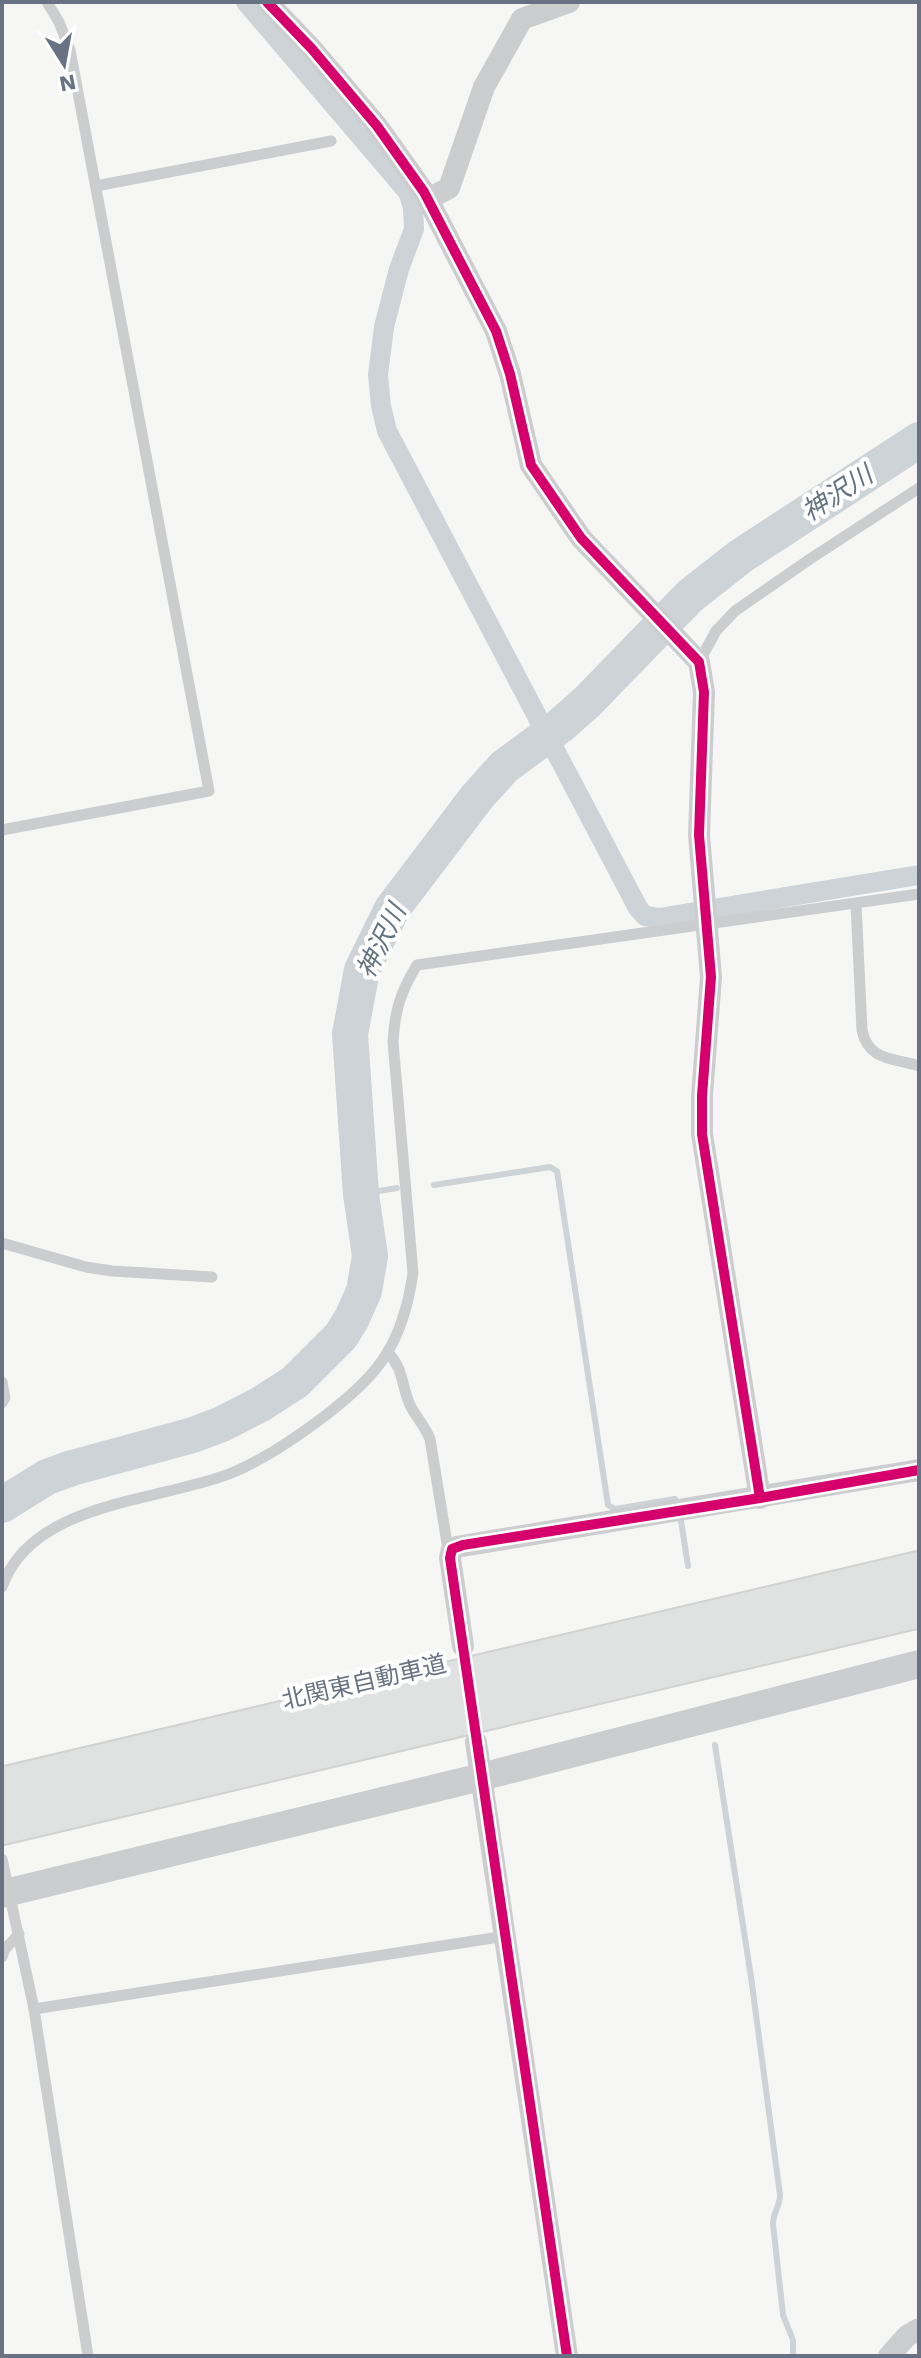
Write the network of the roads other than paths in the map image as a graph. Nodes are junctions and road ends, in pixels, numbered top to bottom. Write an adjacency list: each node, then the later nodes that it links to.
1 (47, 2): 5 (lane)
2 (267, 2): 6 (street)
3 (569, 2): 6 (street)
4 (331, 141): 5 (lane)
5 (96, 186): 9 (lane)
6 (428, 199): 8 (street)
7 (919, 488): 8 (lane)
8 (694, 655): 12 (street)
9 (2, 830)
10 (919, 894): 11 (lane)
11 (856, 905): 12 (lane); 13 (lane)
12 (705, 915): 16 (lane); 20 (street)
13 (919, 1066)
14 (2, 1243): 15 (lane)
15 (212, 1277)
16 (388, 1353): 21 (lane); 23 (lane)
17 (2, 1382): 18 (lane)
18 (2, 1403)
19 (919, 1470): 20 (street)
20 (760, 1498): 21 (street)
21 (452, 1549): 25 (street)
22 (919, 1572): 29 (highway, 北関東自動車道)
23 (2, 1587)
24 (919, 1607): 29 (highway)
25 (463, 1646)
26 (919, 1664): 28 (street)
27 (476, 1742): 28 (street)
28 (481, 1777): 30 (street); 32 (street)
29 (5, 1816): 30 (lane)
30 (6, 1893): 31 (lane)
31 (19, 1934): 33 (lane); 34 (lane)
32 (506, 1936): 34 (lane); 37 (street)
33 (2, 1957)
34 (34, 2009): 36 (lane)
35 (919, 2329): 38 (street)
36 (88, 2356)
37 (567, 2356)
38 (889, 2356)

